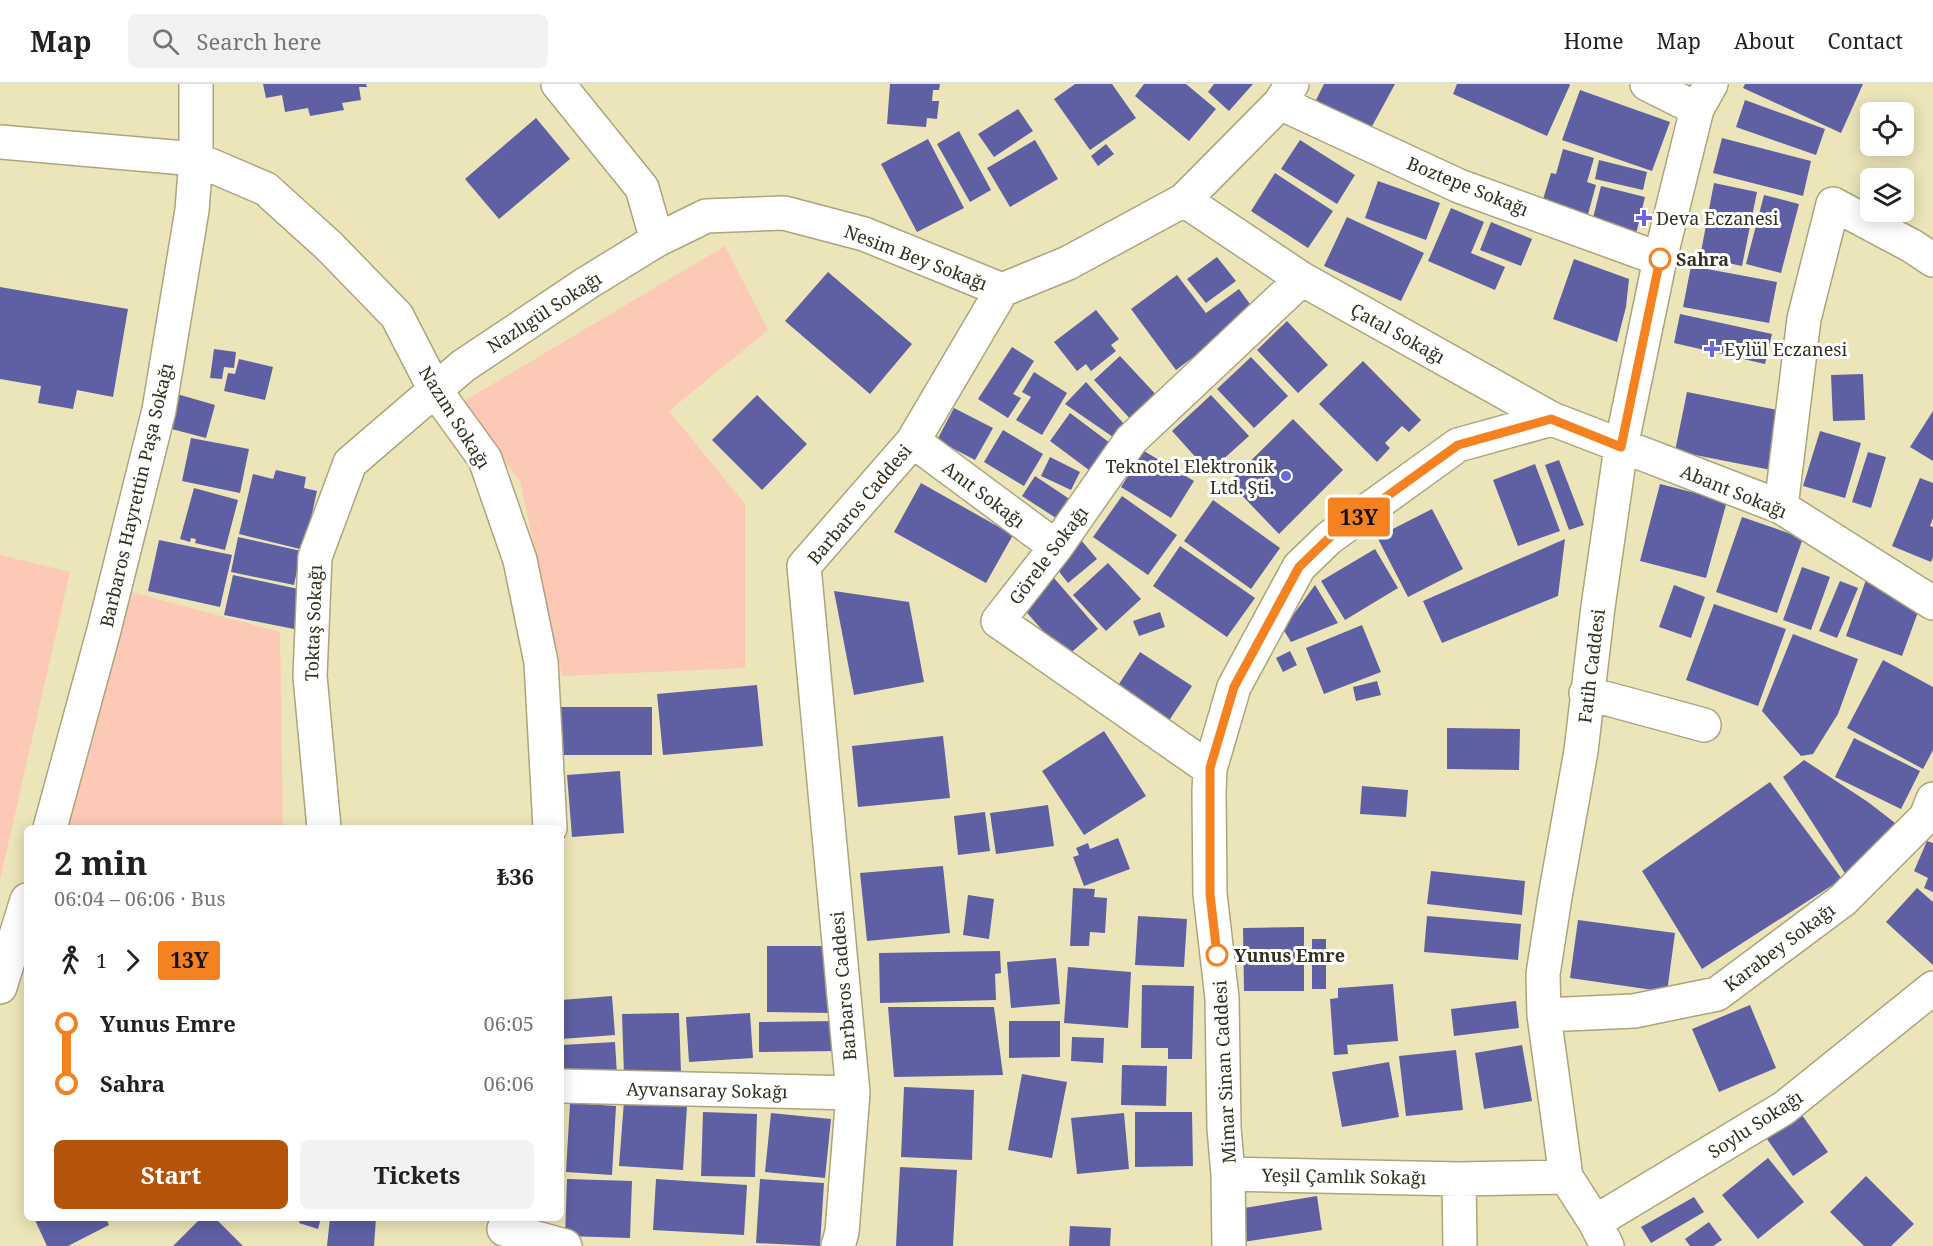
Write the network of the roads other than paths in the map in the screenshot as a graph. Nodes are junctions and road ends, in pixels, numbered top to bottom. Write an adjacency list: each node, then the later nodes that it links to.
1 (196, 84): 7 (street, Barbaros Hayrettin Paşa Sokağı)
2 (558, 84): 9 (street)
3 (1647, 84): 5 (street)
4 (1286, 94): 8 (street); 10 (street, Boztepe Sokağı)
5 (1704, 96): 10 (street, Fatih Caddesi)
6 (0, 142): 7 (street, Nazım Sokağı)
7 (196, 159): 14 (street, Nazım Sokağı); 25 (street, Barbaros Hayrettin Paşa Sokağı)
8 (1184, 200): 12 (street, Çatal Sokağı); 13 (street)
9 (657, 240): 13 (street, Nesim Bey Sokağı); 14 (street, Nazlıgül Sokağı)
10 (1660, 259): 17 (street, Fatih Caddesi)
11 (1933, 260): 18 (street)
12 (1302, 279): 15 (street, Çatal Sokağı); 19 (street, Görele Sokağı)
13 (1002, 290): 16 (street, Barbaros Caddesi)
14 (435, 390): 26 (street, Toktaş Sokağı); 27 (street, Nazım Sokağı)
15 (1551, 419): 17 (street, Çatal Sokağı); 23 (street, Mimar Sinan Caddesi)
16 (913, 441): 19 (street, Anıt Sokağı); 33 (street, Barbaros Caddesi)
17 (1621, 447): 18 (street, Abant Sokağı); 21 (street, Fatih Caddesi)
18 (1781, 507): 20 (street, Abant Sokağı)
19 (1056, 547): 23 (street, Görele Sokağı)
20 (1933, 603)
21 (1586, 693): 22 (street); 31 (street, Fatih Caddesi)
22 (1704, 725)
23 (1210, 768): 34 (street, Mimar Sinan Caddesi)
24 (1931, 813): 31 (street, Karabey Sokağı)
25 (51, 825)
26 (324, 825)
27 (550, 825)
28 (24, 915): 29 (street)
29 (11, 982)
30 (1933, 988): 38 (street, Soylu Sokağı)
31 (1544, 1015): 35 (street, Fatih Caddesi)
32 (564, 1086): 33 (street, Ayvansaray Sokağı)
33 (853, 1093): 40 (street, Barbaros Caddesi)
34 (1228, 1174): 36 (street, Yeşil Çamlık Sokağı); 41 (street, Mimar Sinan Caddesi)
35 (1566, 1177): 36 (street, Yeşil Çamlık Sokağı); 38 (street, Fatih Caddesi)
36 (1459, 1179): 42 (street)
37 (504, 1231): 39 (street)
38 (1601, 1234)
39 (566, 1246)
40 (838, 1246)
41 (1229, 1246)
42 (1460, 1246)

